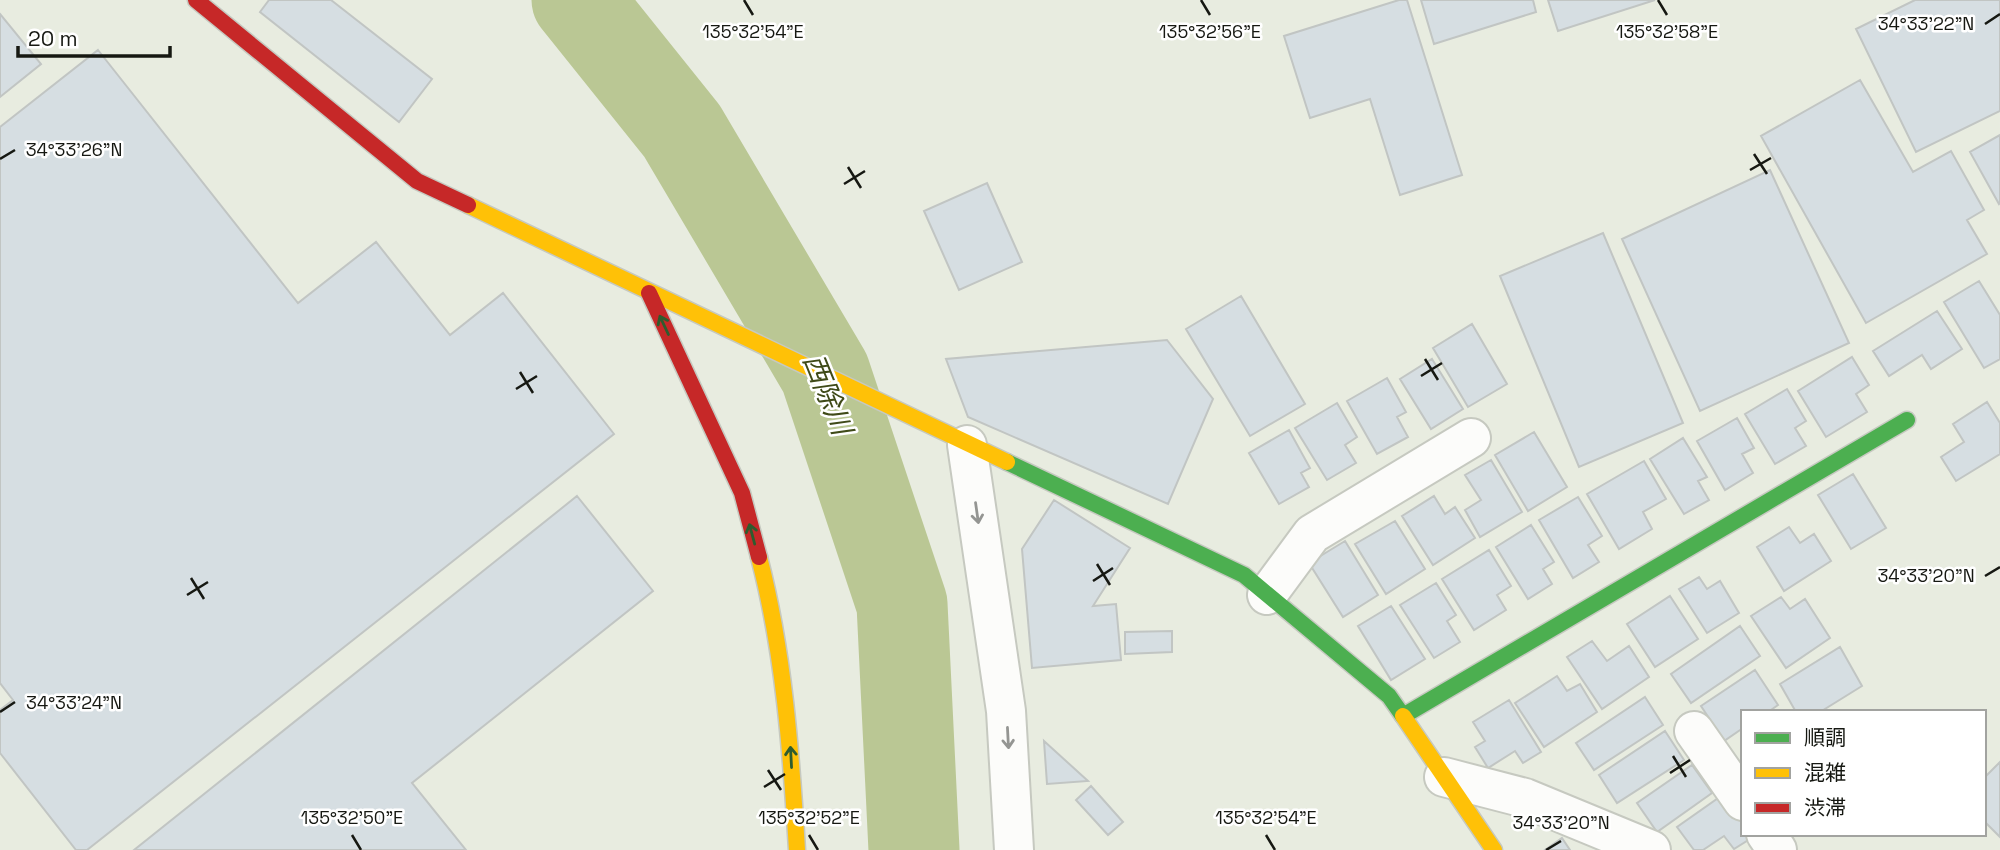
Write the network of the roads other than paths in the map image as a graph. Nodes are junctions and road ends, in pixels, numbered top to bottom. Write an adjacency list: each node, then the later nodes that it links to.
1 (196, 0): 2 (street)
2 (649, 293): 5 (street); 11 (street, one-way to 2)
3 (1907, 420): 7 (street)
4 (1471, 438): 6 (street)
5 (957, 440): 6 (street); 12 (street, one-way to 12)
6 (1267, 595): 7 (street)
7 (1403, 716): 9 (street)
8 (1694, 731): 10 (street)
9 (1444, 777): 13 (street); 14 (street)
10 (1741, 798)
11 (797, 850)
12 (1014, 850)
13 (1494, 850)
14 (1651, 850)

